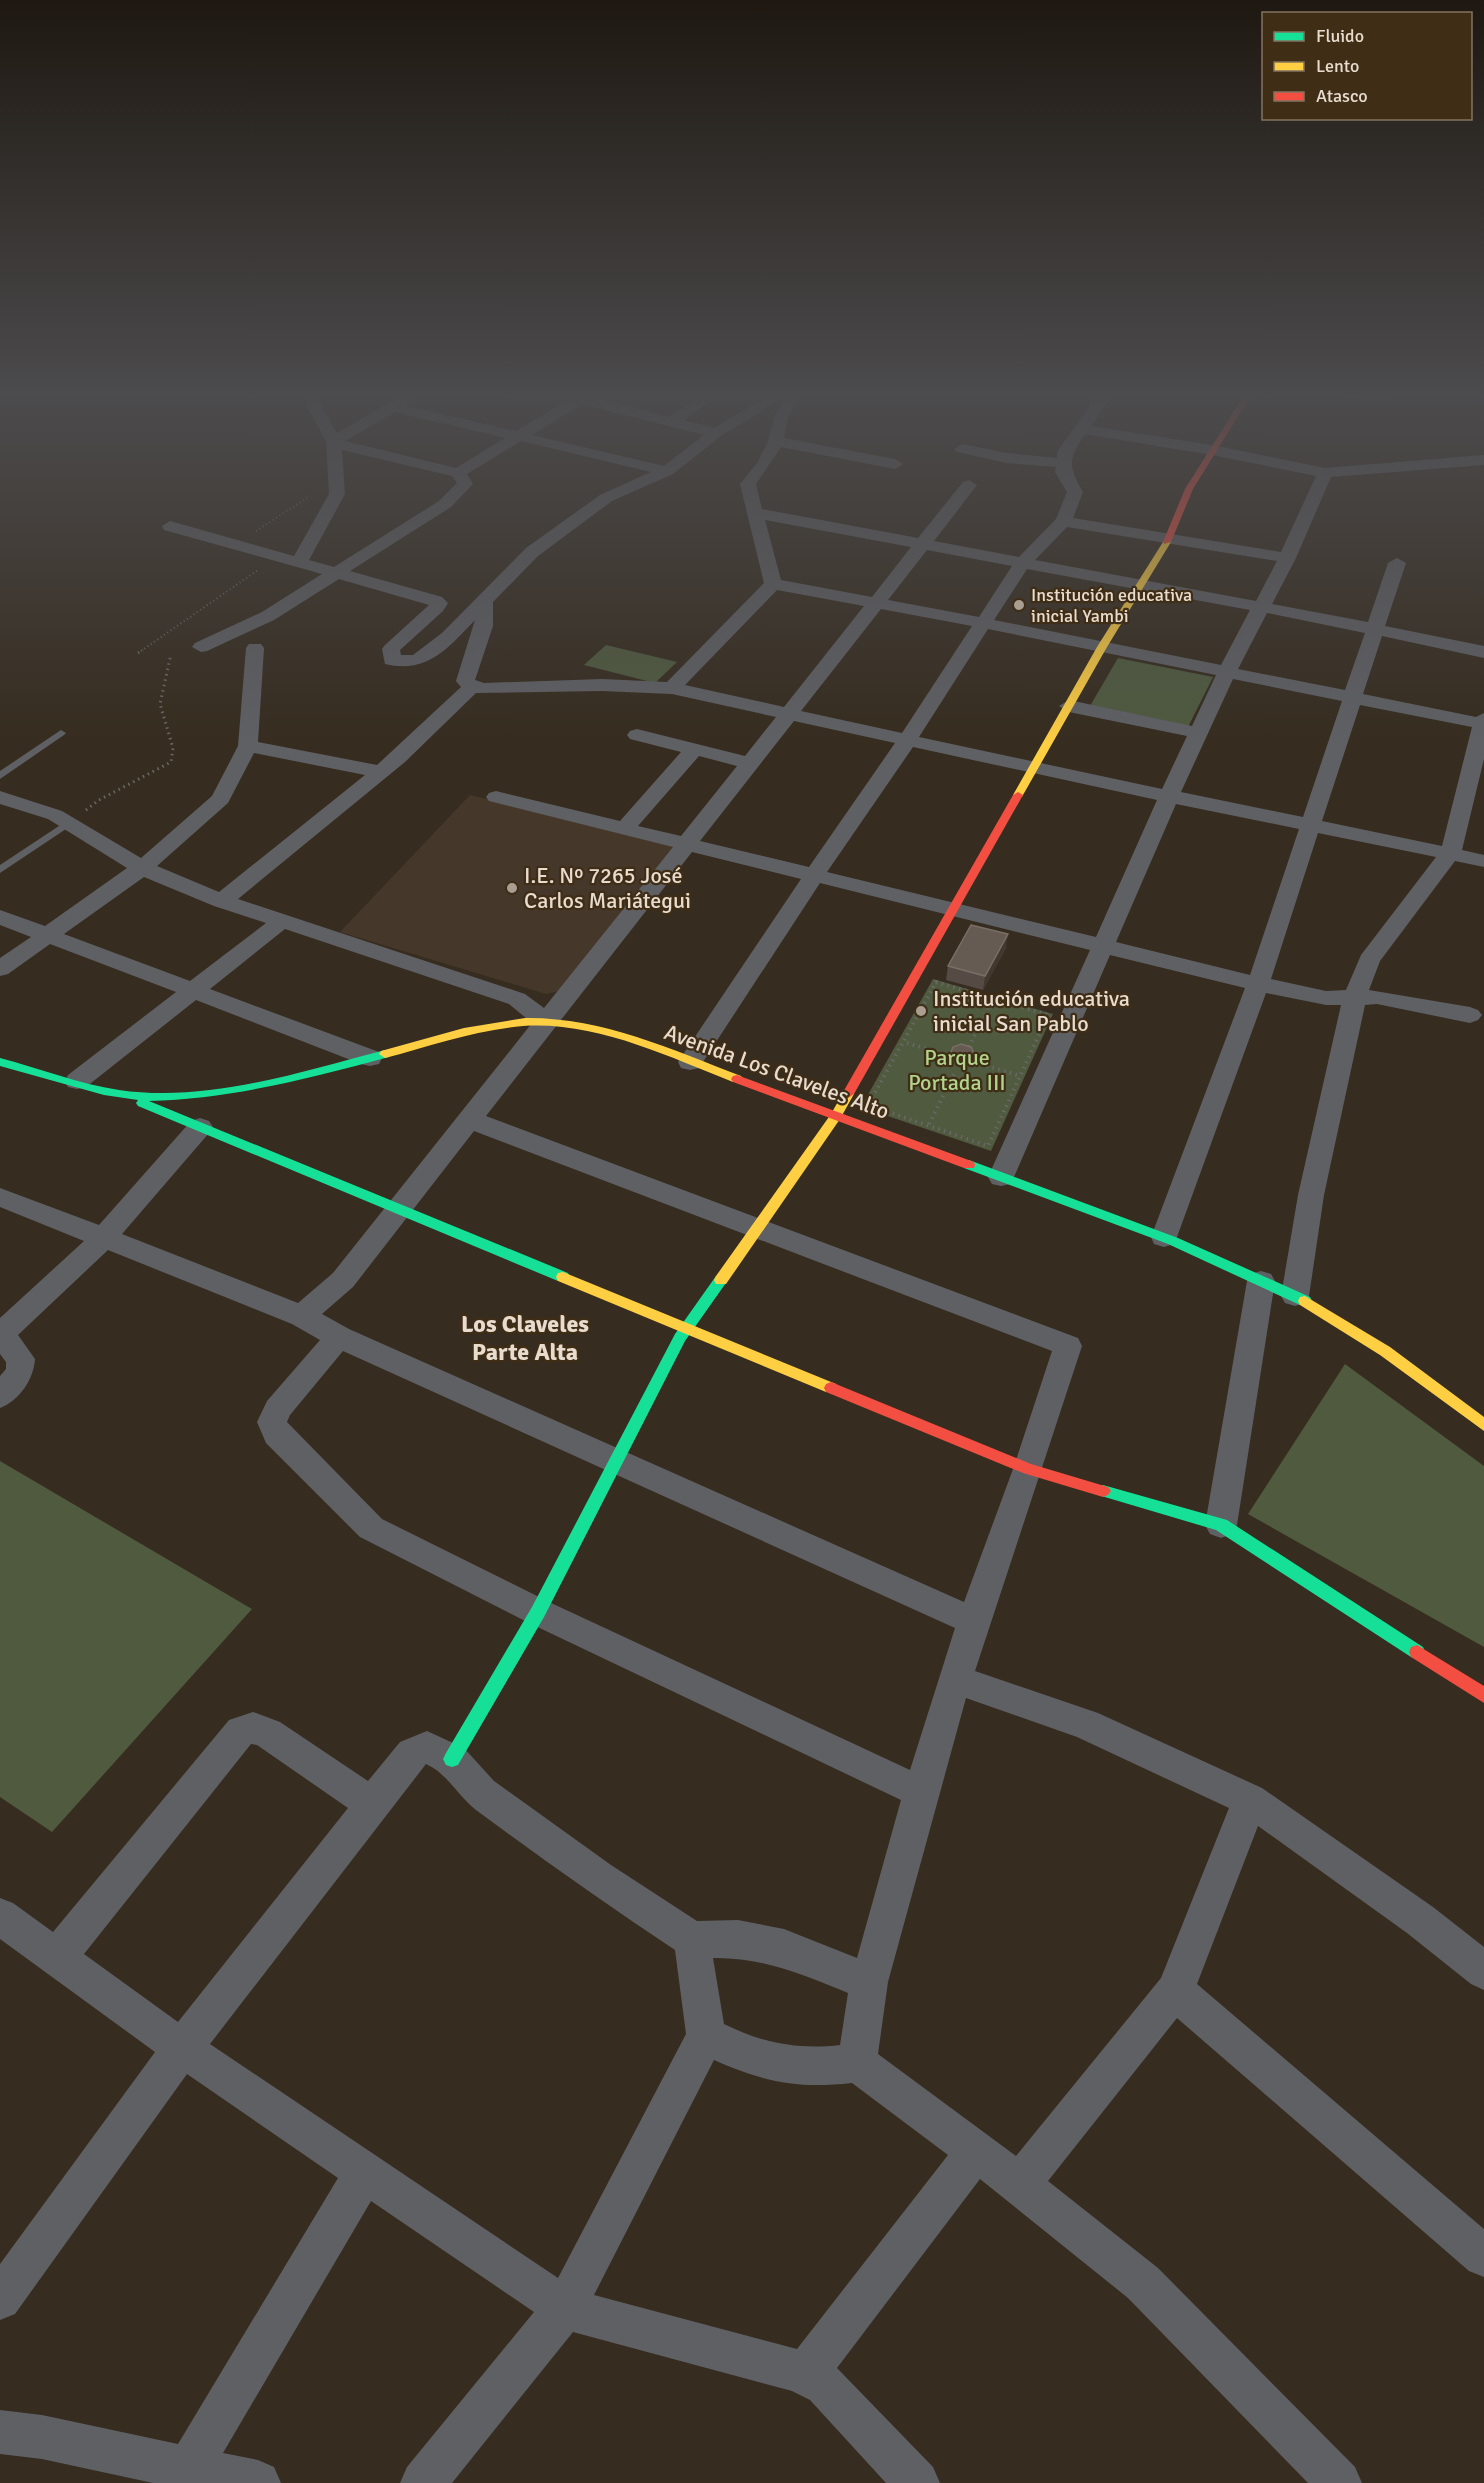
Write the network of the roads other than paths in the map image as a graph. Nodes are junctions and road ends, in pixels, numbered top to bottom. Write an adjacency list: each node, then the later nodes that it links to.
1 (327, 513): 15 (street)
2 (431, 513): 17 (street)
3 (586, 513): 20 (street)
4 (756, 513): 12 (street); 18 (street)
5 (946, 513): 12 (street)
6 (1066, 513): 9 (street)
7 (1179, 513): 11 (street)
8 (1307, 513): 13 (street)
9 (1063, 521): 11 (street); 14 (street)
10 (170, 526): 15 (street)
11 (1170, 538): 13 (street); 19 (street)
12 (922, 543): 14 (street); 21 (street)
13 (1287, 558): 22 (street)
14 (1023, 562): 19 (street); 23 (street)
15 (299, 563): 17 (street)
16 (1397, 563): 24 (street)
17 (337, 574): 20 (street); 25 (street)
18 (773, 584): 21 (street); 31 (street)
19 (1141, 584): 22 (street); 26 (street)
20 (484, 598): 30 (street)
21 (876, 603): 23 (street); 34 (street)
22 (1260, 607): 24 (street); 29 (street)
23 (984, 623): 26 (street); 39 (street)
24 (1375, 629): 28 (street); 32 (street)
25 (201, 647)
26 (1102, 647): 29 (street); 33 (street)
27 (255, 648): 40 (street)
28 (1484, 652)
29 (1227, 671): 32 (street); 37 (street)
30 (472, 687): 31 (street); 44 (street)
31 (672, 688): 34 (street)
32 (1353, 697): 35 (street); 51 (street)
33 (1069, 706): 37 (street); 43 (street)
34 (789, 716): 39 (street); 42 (street)
35 (1484, 722): 46 (street)
36 (61, 733): 45 (lane)
37 (1199, 733): 47 (street)
38 (638, 735): 41 (street)
39 (907, 741): 43 (street); 58 (street)
40 (248, 746): 44 (street); 56 (street)
41 (694, 749): 42 (street); 52 (street)
42 (751, 763): 53 (street)
43 (1034, 768): 47 (street); 60 (street)
44 (381, 772): 59 (street)
45 (0, 776)
46 (1477, 783): 54 (street)
47 (1169, 796): 51 (street); 64 (street)
48 (0, 797): 50 (street)
49 (496, 797): 52 (street)
50 (68, 823): 56 (street); 57 (lane)
51 (1312, 825): 54 (street); 66 (street)
52 (625, 828): 53 (street)
53 (686, 843): 58 (street); 70 (street)
54 (1450, 854): 55 (street); 68 (street)
55 (1484, 861)
56 (142, 868): 59 (street); 63 (street)
57 (0, 870)
58 (813, 877): 60 (street); 73 (street)
59 (222, 901): 62 (street)
60 (952, 910): 64 (street); 76 (street)
61 (0, 917): 63 (street)
62 (282, 921): 67 (street); 70 (street)
63 (46, 936): 65 (street); 67 (street)
64 (1102, 946): 66 (street); 79 (street)
65 (0, 969)
66 (1258, 984): 68 (street); 83 (street)
67 (192, 991): 71 (street); 74 (street)
68 (1355, 996): 69 (street); 86 (street)
69 (1470, 1015)
70 (546, 1022): 71 (street, Avenida Los Claveles Alto); 73 (street, Avenida Los Claveles Alto); 77 (street)
71 (370, 1058): 75 (street, Avenida Los Claveles Alto)
72 (0, 1062): 74 (street, Avenida Los Claveles Alto)
73 (690, 1062): 76 (street, Avenida Los Claveles Alto)
74 (77, 1081): 75 (street, Avenida Los Claveles Alto)
75 (121, 1094): 78 (street)
76 (836, 1116): 79 (street, Avenida Los Claveles Alto); 82 (street)
77 (468, 1119): 81 (street); 82 (street)
78 (200, 1127): 81 (street); 84 (street)
79 (1001, 1177): 83 (street, Avenida Los Claveles Alto)
80 (0, 1197): 84 (street)
81 (399, 1209): 87 (street); 88 (street)
82 (756, 1230): 88 (street); 94 (street)
83 (1164, 1237): 85 (street, Avenida Los Claveles Alto)
84 (103, 1239): 87 (street); 89 (street)
85 (1261, 1281): 86 (street, Avenida Los Claveles Alto); 95 (street)
86 (1295, 1296): 92 (street, Avenida Los Claveles Alto)
87 (302, 1316): 90 (street)
88 (687, 1328): 93 (street); 94 (street)
89 (1, 1334): 91 (street)
90 (339, 1337): 93 (street); 96 (street)
91 (0, 1396)
92 (1484, 1425)
93 (616, 1460): 96 (street); 97 (street)
94 (1028, 1469): 95 (street); 97 (street)
95 (1221, 1525): 99 (street)
96 (538, 1612): 100 (street); 101 (street)
97 (973, 1621): 98 (street)
98 (955, 1679): 101 (street); 102 (street)
99 (1484, 1695)
100 (452, 1759): 103 (street); 105 (street)
101 (921, 1792): 108 (street)
102 (1250, 1800): 107 (street); 109 (street)
103 (372, 1804): 106 (street); 111 (street)
104 (5, 1928): 106 (street)
105 (692, 1940): 108 (street); 110 (street)
106 (57, 1957): 111 (street)
107 (1484, 1971)
108 (869, 1982): 112 (street)
109 (1175, 1991): 115 (street); 116 (street)
110 (706, 2036): 112 (street); 118 (street)
111 (182, 2048): 114 (street); 117 (street)
112 (857, 2063): 113 (street)
113 (976, 2151): 115 (street); 119 (street)
114 (365, 2172): 118 (street); 121 (street)
115 (1020, 2184): 125 (street)
116 (1484, 2256)
117 (0, 2299)
118 (565, 2308): 119 (street); 123 (street)
119 (806, 2373): 124 (street)
120 (0, 2432): 121 (street)
121 (189, 2468): 122 (street)
122 (258, 2483)
123 (423, 2483)
124 (917, 2483)
125 (1339, 2483)

